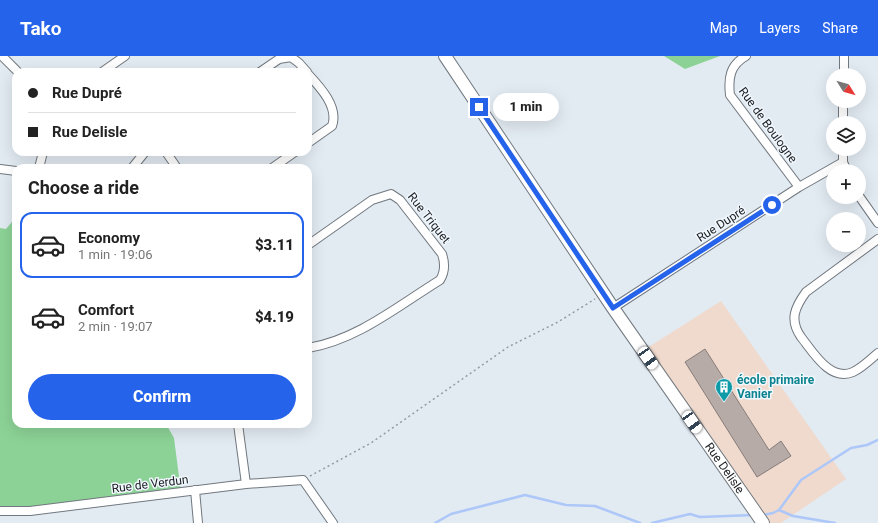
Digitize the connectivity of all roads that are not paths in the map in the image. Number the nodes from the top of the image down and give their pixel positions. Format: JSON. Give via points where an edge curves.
{"nodes":[{"id":1,"x":2,"y":56,"type":"edge"},
{"id":2,"x":125,"y":56,"type":"edge"},
{"id":3,"x":445,"y":56,"type":"edge"},
{"id":4,"x":746,"y":56,"type":"edge"},
{"id":5,"x":844,"y":56,"type":"edge"},
{"id":6,"x":14,"y":68,"type":"edge"},
{"id":7,"x":108,"y":68,"type":"edge"},
{"id":8,"x":266,"y":68,"type":"edge"},
{"id":9,"x":303,"y":68,"type":"edge"},
{"id":10,"x":844,"y":68,"type":"edge"},
{"id":11,"x":312,"y":80,"type":"edge"},
{"id":12,"x":312,"y":140,"type":"edge"},
{"id":13,"x":142,"y":156,"type":"edge"},
{"id":14,"x":289,"y":156,"type":"edge"},
{"id":15,"x":843,"y":156,"type":"edge"},
{"id":16,"x":843,"y":162,"type":"joint"},
{"id":17,"x":135,"y":164,"type":"edge"},
{"id":18,"x":278,"y":164,"type":"edge"},
{"id":19,"x":0,"y":169,"type":"edge"},
{"id":20,"x":12,"y":170,"type":"edge"},
{"id":21,"x":799,"y":187,"type":"junction"},
{"id":22,"x":865,"y":204,"type":"edge"},
{"id":23,"x":878,"y":223,"type":"edge"},
{"id":24,"x":878,"y":239,"type":"edge"},
{"id":25,"x":312,"y":242,"type":"edge"},
{"id":26,"x":613,"y":308,"type":"junction"},
{"id":27,"x":312,"y":347,"type":"edge"},
{"id":28,"x":878,"y":353,"type":"edge"},
{"id":29,"x":239,"y":428,"type":"edge"},
{"id":30,"x":246,"y":484,"type":"junction"},
{"id":31,"x":195,"y":490,"type":"junction"},
{"id":32,"x":0,"y":511,"type":"edge"},
{"id":33,"x":198,"y":523,"type":"edge"},
{"id":34,"x":333,"y":523,"type":"edge"},
{"id":35,"x":763,"y":523,"type":"edge"}],
"edges":[{"from":1,"to":6,"type":"street"},
{"from":2,"to":7,"type":"street"},
{"from":3,"to":26,"type":"street","name":"Rue Delisle"},
{"from":4,"to":21,"type":"street","name":"Rue de Boulogne","via":[[732,69],[728,80],[730,95]]},
{"from":5,"to":10,"type":"street"},
{"from":8,"to":9,"type":"street","via":[[279,59],[291,57]]},
{"from":11,"to":12,"type":"street","via":[[332,106],[334,122]]},
{"from":13,"to":17,"type":"street"},
{"from":14,"to":18,"type":"street"},
{"from":15,"to":16,"type":"street"},
{"from":16,"to":21,"type":"street","name":"Rue Dupré"},
{"from":19,"to":20,"type":"street"},
{"from":21,"to":26,"type":"street","name":"Rue Dupré"},
{"from":22,"to":23,"type":"street"},
{"from":24,"to":28,"type":"street","via":[[806,292],[800,298],[794,318],[796,330],[831,371],[840,374],[853,372]]},
{"from":25,"to":27,"type":"street","name":"Rue Triquet","via":[[372,200],[391,194],[400,200],[442,254],[445,262],[440,280],[350,336]]},
{"from":26,"to":35,"type":"street","name":"Rue Delisle"},
{"from":29,"to":30,"type":"street"},
{"from":30,"to":31,"type":"street","name":"Rue de Verdun"},
{"from":30,"to":34,"type":"street","name":"Rue de Verdun","via":[[303,480]]},
{"from":31,"to":32,"type":"street","name":"Rue de Verdun","via":[[30,510]]},
{"from":31,"to":33,"type":"street"}]}
